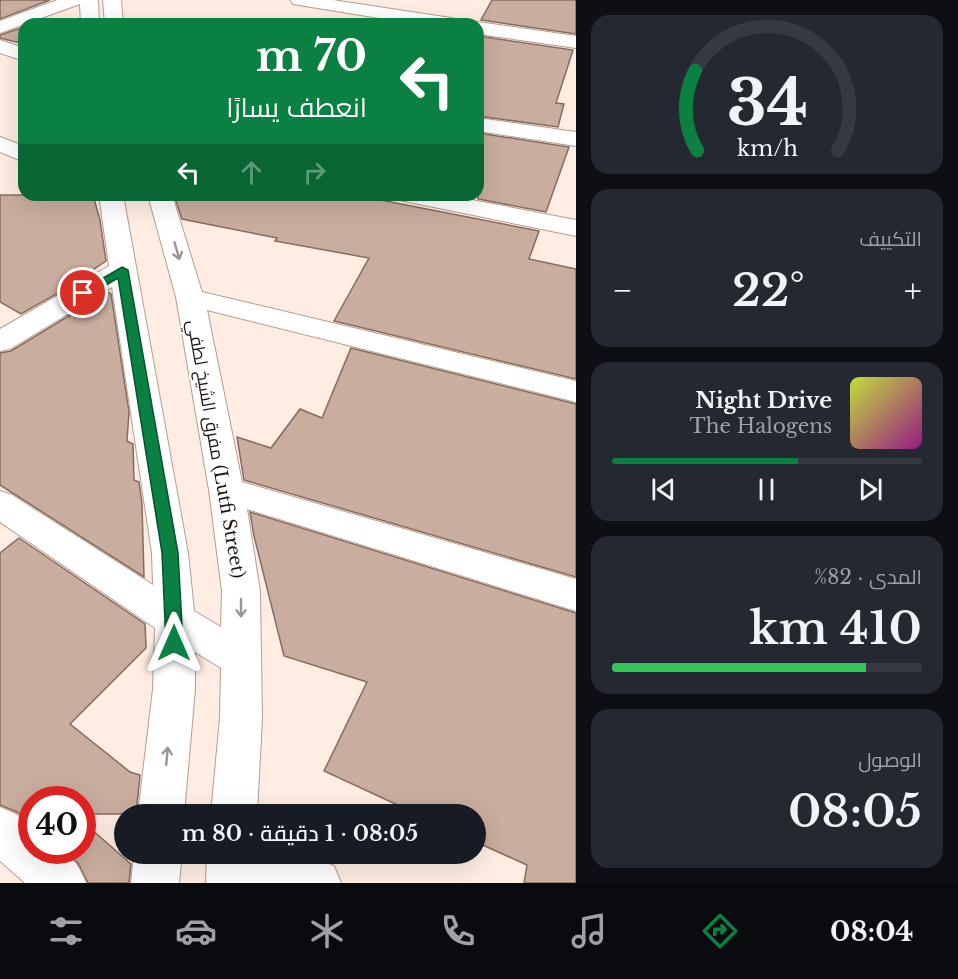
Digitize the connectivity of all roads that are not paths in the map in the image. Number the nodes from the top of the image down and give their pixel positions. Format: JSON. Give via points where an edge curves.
{"nodes":[{"id":1,"x":74,"y":0,"type":"edge"},
{"id":2,"x":89,"y":0,"type":"edge"},
{"id":3,"x":112,"y":0,"type":"edge"},
{"id":4,"x":299,"y":0,"type":"edge"},
{"id":5,"x":25,"y":18,"type":"edge"},
{"id":6,"x":90,"y":18,"type":"edge"},
{"id":7,"x":114,"y":18,"type":"edge"},
{"id":8,"x":413,"y":18,"type":"edge"},
{"id":9,"x":18,"y":20,"type":"edge"},
{"id":10,"x":484,"y":23,"type":"edge"},
{"id":11,"x":0,"y":27,"type":"edge"},
{"id":12,"x":576,"y":42,"type":"edge"},
{"id":13,"x":0,"y":46,"type":"edge"},
{"id":14,"x":18,"y":53,"type":"edge"},
{"id":15,"x":484,"y":125,"type":"edge"},
{"id":16,"x":576,"y":139,"type":"edge"},
{"id":17,"x":0,"y":144,"type":"edge"},
{"id":18,"x":18,"y":152,"type":"edge"},
{"id":19,"x":112,"y":201,"type":"edge"},
{"id":20,"x":162,"y":201,"type":"edge"},
{"id":21,"x":440,"y":201,"type":"edge"},
{"id":22,"x":576,"y":228,"type":"edge"},
{"id":23,"x":122,"y":270,"type":"junction"},
{"id":24,"x":190,"y":297,"type":"junction"},
{"id":25,"x":0,"y":313,"type":"edge"},
{"id":26,"x":12,"y":335,"type":"edge"},
{"id":27,"x":576,"y":392,"type":"edge"},
{"id":28,"x":226,"y":490,"type":"junction"},
{"id":29,"x":0,"y":504,"type":"edge"},
{"id":30,"x":576,"y":595,"type":"edge"},
{"id":31,"x":175,"y":620,"type":"junction"},
{"id":32,"x":241,"y":659,"type":"junction"},
{"id":33,"x":163,"y":804,"type":"edge"},
{"id":34,"x":235,"y":804,"type":"edge"},
{"id":35,"x":0,"y":830,"type":"edge"},
{"id":36,"x":157,"y":864,"type":"edge"},
{"id":37,"x":231,"y":864,"type":"edge"},
{"id":38,"x":270,"y":864,"type":"edge"},
{"id":39,"x":62,"y":883,"type":"edge"},
{"id":40,"x":154,"y":883,"type":"edge"},
{"id":41,"x":230,"y":883,"type":"edge"},
{"id":42,"x":317,"y":883,"type":"edge"}],
"edges":[{"from":1,"to":5,"type":"street"},
{"from":2,"to":6,"type":"street"},
{"from":3,"to":7,"type":"street"},
{"from":4,"to":8,"type":"street"},
{"from":9,"to":11,"type":"street"},
{"from":10,"to":12,"type":"street"},
{"from":13,"to":14,"type":"street"},
{"from":15,"to":16,"type":"street"},
{"from":17,"to":18,"type":"street"},
{"from":19,"to":23,"type":"street"},
{"from":20,"to":24,"type":"street","name":"مفرق الشيخ لطفي (Lutfi Street)","one_way":true},
{"from":21,"to":22,"type":"street"},
{"from":23,"to":26,"type":"street"},
{"from":23,"to":31,"type":"street","via":[[170,553]]},
{"from":24,"to":27,"type":"street"},
{"from":24,"to":28,"type":"street","name":"مفرق الشيخ لطفي (Lutfi Street)"},
{"from":25,"to":26,"type":"street"},
{"from":28,"to":30,"type":"street"},
{"from":28,"to":32,"type":"street","name":"مفرق الشيخ لطفي (Lutfi Street)","one_way":true,"via":[[241,591]]},
{"from":29,"to":31,"type":"street"},
{"from":31,"to":32,"type":"street"},
{"from":33,"to":31,"type":"street","one_way":true,"via":[[174,688]]},
{"from":32,"to":34,"type":"street","name":"مفرق الشيخ لطفي (Lutfi Street)"},
{"from":35,"to":39,"type":"street"},
{"from":36,"to":40,"type":"street"},
{"from":37,"to":41,"type":"street"},
{"from":38,"to":42,"type":"street"}]}
